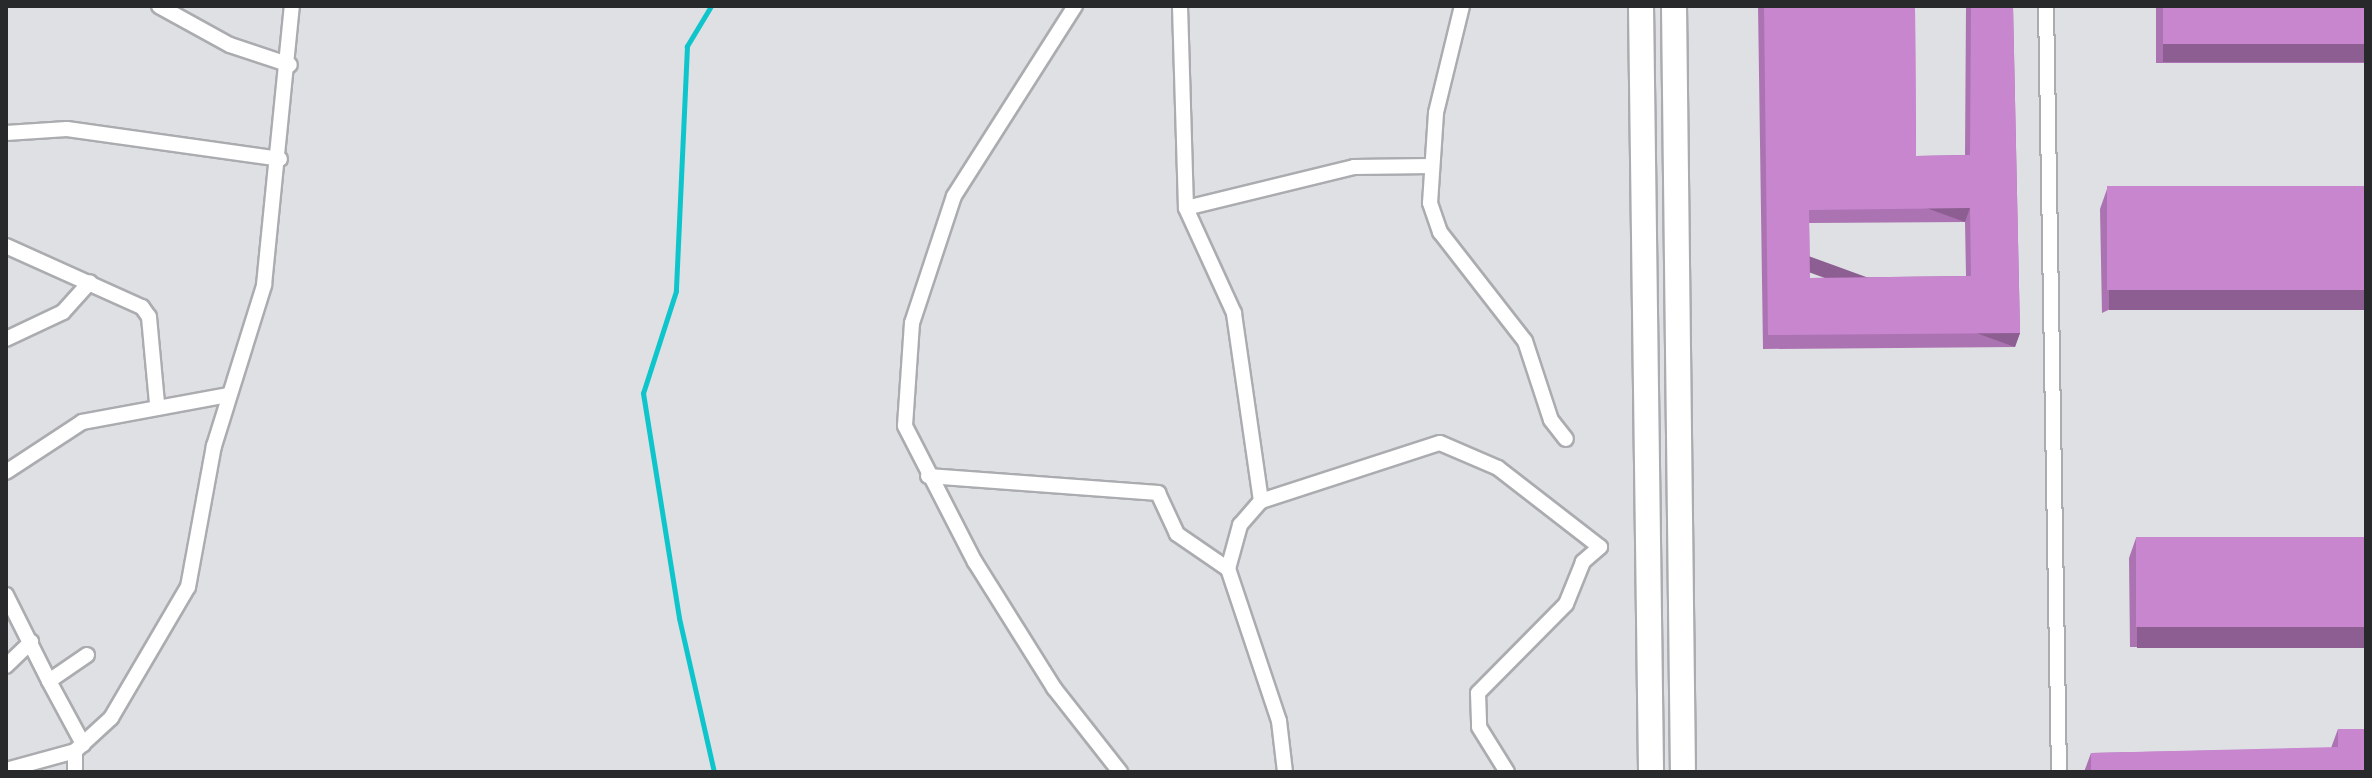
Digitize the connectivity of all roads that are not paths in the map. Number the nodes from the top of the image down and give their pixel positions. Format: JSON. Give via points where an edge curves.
{"nodes":[{"id":1,"x":159,"y":6,"type":"edge"},
{"id":2,"x":292,"y":6,"type":"edge"},
{"id":3,"x":1075,"y":6,"type":"edge"},
{"id":4,"x":1180,"y":6,"type":"edge"},
{"id":5,"x":1462,"y":6,"type":"edge"},
{"id":6,"x":1641,"y":6,"type":"edge"},
{"id":7,"x":1674,"y":6,"type":"edge"},
{"id":8,"x":2046,"y":6,"type":"edge"},
{"id":9,"x":290,"y":65,"type":"junction"},
{"id":10,"x":8,"y":130,"type":"edge"},
{"id":11,"x":280,"y":159,"type":"junction"},
{"id":12,"x":1432,"y":166,"type":"junction"},
{"id":13,"x":1186,"y":208,"type":"junction"},
{"id":14,"x":6,"y":246,"type":"edge"},
{"id":15,"x":90,"y":282,"type":"junction"},
{"id":16,"x":6,"y":339,"type":"edge"},
{"id":17,"x":228,"y":395,"type":"junction"},
{"id":18,"x":157,"y":403,"type":"junction"},
{"id":19,"x":1566,"y":439,"type":"dead end"},
{"id":20,"x":6,"y":472,"type":"edge"},
{"id":21,"x":928,"y":476,"type":"junction"},
{"id":22,"x":1261,"y":501,"type":"junction"},
{"id":23,"x":1228,"y":569,"type":"junction"},
{"id":24,"x":6,"y":595,"type":"edge"},
{"id":25,"x":31,"y":642,"type":"junction"},
{"id":26,"x":87,"y":655,"type":"dead end"},
{"id":27,"x":6,"y":666,"type":"edge"},
{"id":28,"x":49,"y":681,"type":"junction"},
{"id":29,"x":79,"y":748,"type":"junction"},
{"id":30,"x":6,"y":770,"type":"edge"},
{"id":31,"x":77,"y":771,"type":"edge"},
{"id":32,"x":1120,"y":772,"type":"edge"},
{"id":33,"x":1285,"y":772,"type":"edge"},
{"id":34,"x":1507,"y":772,"type":"edge"},
{"id":35,"x":1651,"y":772,"type":"edge"},
{"id":36,"x":1683,"y":772,"type":"edge"},
{"id":37,"x":2059,"y":772,"type":"edge"}],
"edges":[{"from":1,"to":9,"type":"street","via":[[230,45]]},
{"from":2,"to":9,"type":"street"},
{"from":3,"to":21,"type":"street","via":[[954,196],[912,323],[905,426]]},
{"from":4,"to":13,"type":"street"},
{"from":5,"to":12,"type":"street"},
{"from":6,"to":35,"type":"main road"},
{"from":7,"to":36,"type":"main road"},
{"from":8,"to":37,"type":"street"},
{"from":9,"to":11,"type":"street"},
{"from":10,"to":11,"type":"street","via":[[67,129]]},
{"from":11,"to":17,"type":"street","via":[[264,285]]},
{"from":12,"to":13,"type":"street","via":[[1354,167]]},
{"from":12,"to":19,"type":"street","via":[[1430,203],[1440,232],[1525,341],[1551,420]]},
{"from":13,"to":22,"type":"street","via":[[1234,313]]},
{"from":14,"to":15,"type":"street"},
{"from":15,"to":16,"type":"street","via":[[72,305]]},
{"from":15,"to":18,"type":"street","via":[[149,317]]},
{"from":17,"to":18,"type":"street"},
{"from":17,"to":29,"type":"street","via":[[188,587],[127,695]]},
{"from":18,"to":20,"type":"street","via":[[82,422]]},
{"from":21,"to":23,"type":"street","via":[[1158,493],[1177,534]]},
{"from":21,"to":32,"type":"street","via":[[1054,688]]},
{"from":22,"to":23,"type":"street","via":[[1240,525]]},
{"from":22,"to":34,"type":"street","via":[[1427,445],[1456,444],[1522,484],[1600,547],[1583,562],[1566,604],[1478,693],[1479,727]]},
{"from":23,"to":33,"type":"street","via":[[1279,721]]},
{"from":24,"to":25,"type":"street"},
{"from":25,"to":27,"type":"street"},
{"from":25,"to":28,"type":"street"},
{"from":26,"to":28,"type":"street"},
{"from":28,"to":29,"type":"street"},
{"from":29,"to":30,"type":"street"},
{"from":29,"to":31,"type":"street"}]}
